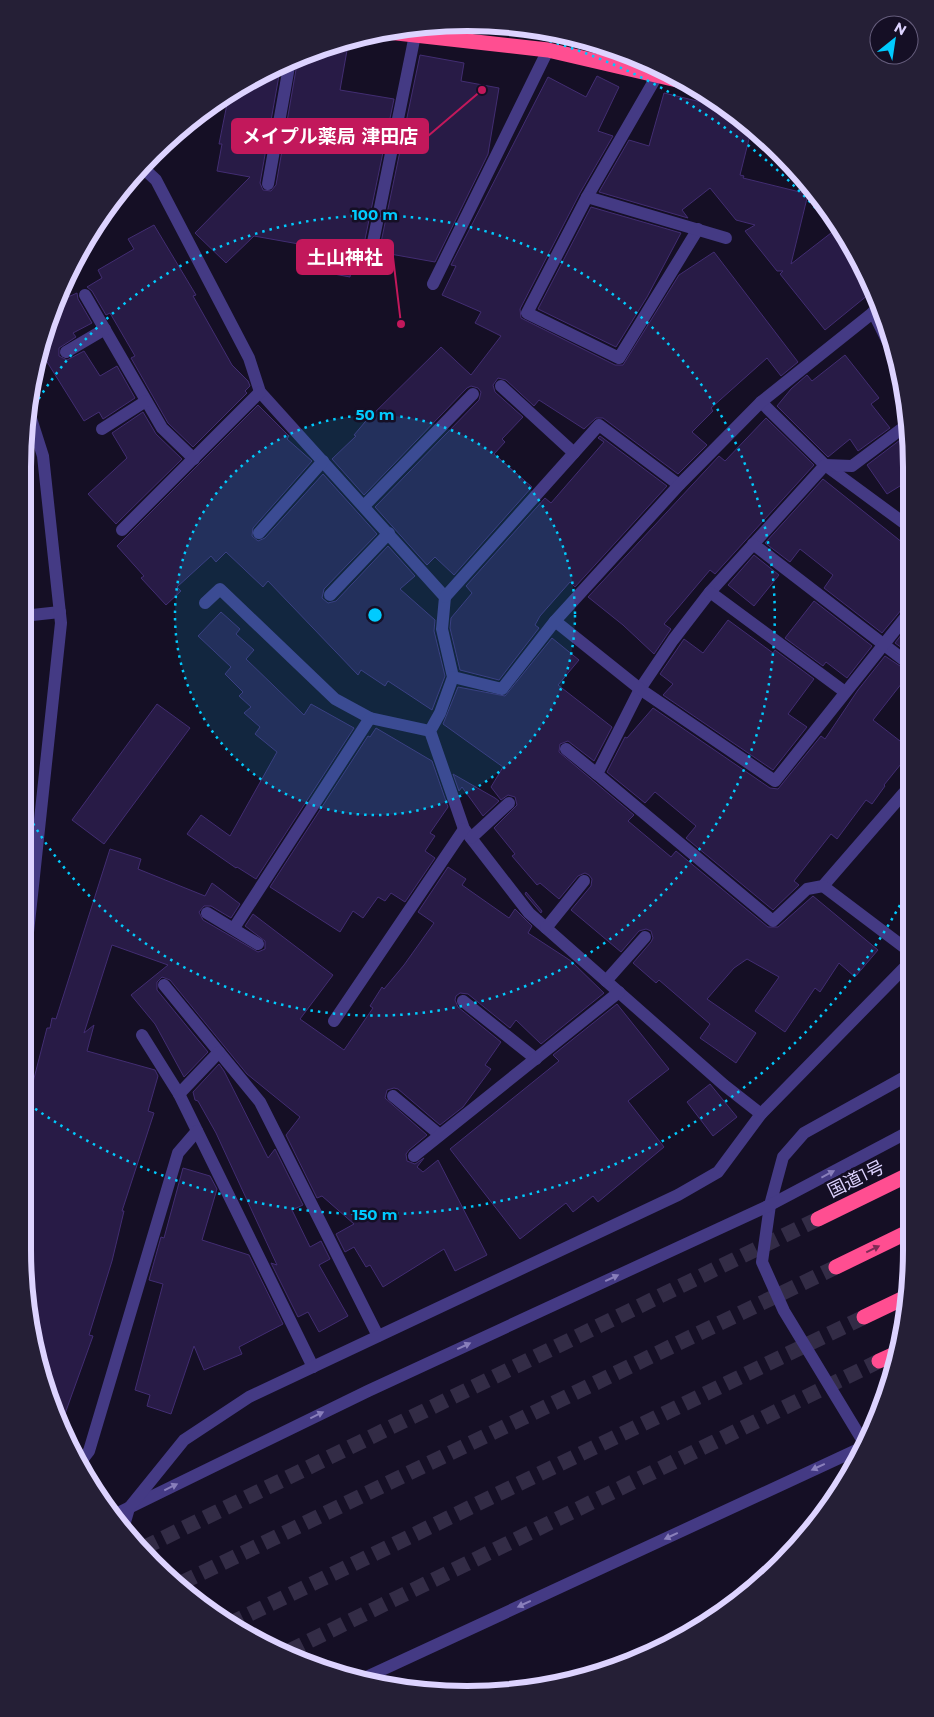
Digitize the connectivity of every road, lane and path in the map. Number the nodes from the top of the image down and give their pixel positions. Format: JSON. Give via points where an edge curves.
{"nodes":[{"id":1,"x":415,"y":35,"type":"joint"},
{"id":2,"x":548,"y":50,"type":"junction"},
{"id":3,"x":289,"y":69,"type":"edge"},
{"id":4,"x":654,"y":73,"type":"edge"},
{"id":5,"x":658,"y":74,"type":"edge"},
{"id":6,"x":147,"y":172,"type":"edge"},
{"id":7,"x":268,"y":184,"type":"dead end"},
{"id":8,"x":587,"y":197,"type":"junction"},
{"id":9,"x":698,"y":229,"type":"junction"},
{"id":10,"x":726,"y":238,"type":"dead end"},
{"id":11,"x":371,"y":252,"type":"dead end"},
{"id":12,"x":433,"y":284,"type":"dead end"},
{"id":13,"x":85,"y":295,"type":"dead end"},
{"id":14,"x":874,"y":311,"type":"edge"},
{"id":15,"x":104,"y":329,"type":"junction"},
{"id":16,"x":66,"y":352,"type":"dead end"},
{"id":17,"x":501,"y":386,"type":"dead end"},
{"id":18,"x":260,"y":392,"type":"junction"},
{"id":19,"x":473,"y":394,"type":"dead end"},
{"id":20,"x":146,"y":401,"type":"junction"},
{"id":21,"x":761,"y":402,"type":"junction"},
{"id":22,"x":33,"y":426,"type":"edge"},
{"id":23,"x":102,"y":429,"type":"dead end"},
{"id":24,"x":901,"y":429,"type":"edge"},
{"id":25,"x":574,"y":454,"type":"junction"},
{"id":26,"x":194,"y":459,"type":"junction"},
{"id":27,"x":323,"y":461,"type":"junction"},
{"id":28,"x":825,"y":464,"type":"junction"},
{"id":29,"x":680,"y":485,"type":"junction"},
{"id":30,"x":364,"y":506,"type":"junction"},
{"id":31,"x":903,"y":522,"type":"edge"},
{"id":32,"x":122,"y":530,"type":"dead end"},
{"id":33,"x":259,"y":533,"type":"dead end"},
{"id":34,"x":389,"y":533,"type":"junction"},
{"id":35,"x":753,"y":544,"type":"junction"},
{"id":36,"x":710,"y":592,"type":"junction"},
{"id":37,"x":330,"y":595,"type":"dead end"},
{"id":38,"x":445,"y":596,"type":"junction"},
{"id":39,"x":205,"y":603,"type":"dead end"},
{"id":40,"x":60,"y":612,"type":"junction"},
{"id":41,"x":31,"y":615,"type":"edge"},
{"id":42,"x":903,"y":620,"type":"edge"},
{"id":43,"x":556,"y":621,"type":"junction"},
{"id":44,"x":882,"y":645,"type":"junction"},
{"id":45,"x":903,"y":660,"type":"edge"},
{"id":46,"x":453,"y":677,"type":"junction"},
{"id":47,"x":640,"y":689,"type":"junction"},
{"id":48,"x":845,"y":692,"type":"junction"},
{"id":49,"x":370,"y":718,"type":"junction"},
{"id":50,"x":430,"y":731,"type":"junction"},
{"id":51,"x":566,"y":749,"type":"dead end"},
{"id":52,"x":597,"y":774,"type":"junction"},
{"id":53,"x":903,"y":793,"type":"edge"},
{"id":54,"x":509,"y":803,"type":"dead end"},
{"id":55,"x":467,"y":834,"type":"junction"},
{"id":56,"x":31,"y":858,"type":"edge"},
{"id":57,"x":584,"y":882,"type":"dead end"},
{"id":58,"x":823,"y":886,"type":"junction"},
{"id":59,"x":207,"y":913,"type":"dead end"},
{"id":60,"x":234,"y":928,"type":"junction"},
{"id":61,"x":546,"y":928,"type":"junction"},
{"id":62,"x":645,"y":937,"type":"dead end"},
{"id":63,"x":258,"y":944,"type":"dead end"},
{"id":64,"x":903,"y":946,"type":"edge"},
{"id":65,"x":903,"y":969,"type":"edge"},
{"id":66,"x":606,"y":981,"type":"junction"},
{"id":67,"x":164,"y":985,"type":"dead end"},
{"id":68,"x":619,"y":992,"type":"junction"},
{"id":69,"x":463,"y":1001,"type":"dead end"},
{"id":70,"x":334,"y":1021,"type":"dead end"},
{"id":71,"x":142,"y":1035,"type":"dead end"},
{"id":72,"x":219,"y":1052,"type":"junction"},
{"id":73,"x":536,"y":1059,"type":"junction"},
{"id":74,"x":903,"y":1078,"type":"edge"},
{"id":75,"x":179,"y":1094,"type":"junction"},
{"id":76,"x":392,"y":1096,"type":"dead end"},
{"id":77,"x":761,"y":1114,"type":"junction"},
{"id":78,"x":197,"y":1131,"type":"junction"},
{"id":79,"x":440,"y":1135,"type":"junction"},
{"id":80,"x":903,"y":1136,"type":"edge"},
{"id":81,"x":414,"y":1156,"type":"dead end"},
{"id":82,"x":903,"y":1177,"type":"edge"},
{"id":83,"x":770,"y":1205,"type":"junction"},
{"id":84,"x":818,"y":1219,"type":"tunnel mouth"},
{"id":85,"x":903,"y":1234,"type":"edge"},
{"id":86,"x":836,"y":1267,"type":"tunnel mouth"},
{"id":87,"x":900,"y":1300,"type":"edge"},
{"id":88,"x":864,"y":1317,"type":"tunnel mouth"},
{"id":89,"x":378,"y":1336,"type":"junction"},
{"id":90,"x":889,"y":1356,"type":"edge"},
{"id":91,"x":879,"y":1361,"type":"tunnel mouth"},
{"id":92,"x":313,"y":1367,"type":"junction"},
{"id":93,"x":861,"y":1437,"type":"edge"},
{"id":94,"x":853,"y":1452,"type":"edge"},
{"id":95,"x":84,"y":1457,"type":"edge"},
{"id":96,"x":129,"y":1508,"type":"junction"},
{"id":97,"x":119,"y":1513,"type":"edge"},
{"id":98,"x":125,"y":1520,"type":"edge"},
{"id":99,"x":371,"y":1675,"type":"edge"}],
"edges":[{"from":1,"to":2,"type":"highway"},
{"from":1,"to":11,"type":"street"},
{"from":2,"to":4,"type":"highway"},
{"from":2,"to":12,"type":"street"},
{"from":3,"to":7,"type":"street"},
{"from":5,"to":8,"type":"street"},
{"from":6,"to":18,"type":"street","via":[[156,180],[249,358]]},
{"from":8,"to":9,"type":"street"},
{"from":8,"to":9,"type":"street","via":[[527,313],[620,358]]},
{"from":9,"to":10,"type":"street"},
{"from":13,"to":15,"type":"street"},
{"from":14,"to":21,"type":"street"},
{"from":15,"to":16,"type":"street"},
{"from":15,"to":20,"type":"street"},
{"from":17,"to":25,"type":"street"},
{"from":18,"to":26,"type":"street"},
{"from":18,"to":27,"type":"street"},
{"from":19,"to":30,"type":"street"},
{"from":20,"to":23,"type":"street"},
{"from":20,"to":26,"type":"street","via":[[162,428]]},
{"from":21,"to":28,"type":"street"},
{"from":21,"to":29,"type":"street"},
{"from":22,"to":40,"type":"street","via":[[43,456]]},
{"from":24,"to":28,"type":"street","via":[[852,466]]},
{"from":25,"to":29,"type":"street","via":[[599,425]]},
{"from":25,"to":38,"type":"street"},
{"from":26,"to":32,"type":"street"},
{"from":27,"to":30,"type":"street"},
{"from":27,"to":33,"type":"street"},
{"from":28,"to":31,"type":"street"},
{"from":28,"to":35,"type":"street"},
{"from":29,"to":43,"type":"street"},
{"from":30,"to":34,"type":"street"},
{"from":34,"to":37,"type":"street"},
{"from":34,"to":38,"type":"street"},
{"from":35,"to":36,"type":"street"},
{"from":35,"to":44,"type":"street"},
{"from":36,"to":47,"type":"street"},
{"from":36,"to":48,"type":"street"},
{"from":38,"to":46,"type":"street","via":[[442,629]]},
{"from":39,"to":49,"type":"street","via":[[220,589],[334,699]]},
{"from":40,"to":41,"type":"street"},
{"from":40,"to":56,"type":"street"},
{"from":42,"to":44,"type":"street"},
{"from":43,"to":46,"type":"street","via":[[502,689]]},
{"from":43,"to":47,"type":"street"},
{"from":44,"to":45,"type":"street"},
{"from":44,"to":48,"type":"street"},
{"from":46,"to":50,"type":"street","via":[[440,714]]},
{"from":47,"to":48,"type":"street","via":[[775,781]]},
{"from":47,"to":52,"type":"street"},
{"from":49,"to":50,"type":"street"},
{"from":49,"to":60,"type":"street"},
{"from":50,"to":55,"type":"street"},
{"from":51,"to":52,"type":"street"},
{"from":52,"to":58,"type":"street","via":[[773,921],[807,889]]},
{"from":53,"to":58,"type":"street"},
{"from":54,"to":55,"type":"street"},
{"from":55,"to":61,"type":"street","via":[[529,913]]},
{"from":55,"to":70,"type":"street"},
{"from":57,"to":61,"type":"street"},
{"from":58,"to":64,"type":"street"},
{"from":59,"to":60,"type":"street"},
{"from":60,"to":63,"type":"street"},
{"from":61,"to":66,"type":"street"},
{"from":62,"to":66,"type":"street"},
{"from":65,"to":77,"type":"street"},
{"from":66,"to":68,"type":"street"},
{"from":67,"to":72,"type":"street"},
{"from":68,"to":73,"type":"street"},
{"from":68,"to":77,"type":"street"},
{"from":69,"to":73,"type":"street"},
{"from":71,"to":75,"type":"street"},
{"from":72,"to":75,"type":"street"},
{"from":72,"to":89,"type":"street","via":[[260,1102]]},
{"from":73,"to":79,"type":"street"},
{"from":74,"to":83,"type":"street","via":[[804,1133],[783,1156]]},
{"from":75,"to":78,"type":"street"},
{"from":76,"to":79,"type":"street"},
{"from":77,"to":89,"type":"street","via":[[718,1172],[678,1195]]},
{"from":78,"to":92,"type":"street"},
{"from":78,"to":95,"type":"street","via":[[178,1153],[89,1451]]},
{"from":79,"to":81,"type":"street"},
{"from":83,"to":80,"type":"street","one_way":true},
{"from":82,"to":84,"type":"highway","name":"国道1号"},
{"from":83,"to":93,"type":"street","via":[[762,1262],[784,1311]]},
{"from":96,"to":83,"type":"street","one_way":true,"via":[[368,1390]]},
{"from":86,"to":85,"type":"highway","one_way":true},
{"from":87,"to":88,"type":"highway"},
{"from":89,"to":92,"type":"street"},
{"from":90,"to":91,"type":"highway"},
{"from":92,"to":96,"type":"street","via":[[250,1397],[184,1440]]},
{"from":94,"to":99,"type":"street","one_way":true},
{"from":96,"to":97,"type":"street"},
{"from":96,"to":98,"type":"street"}]}
